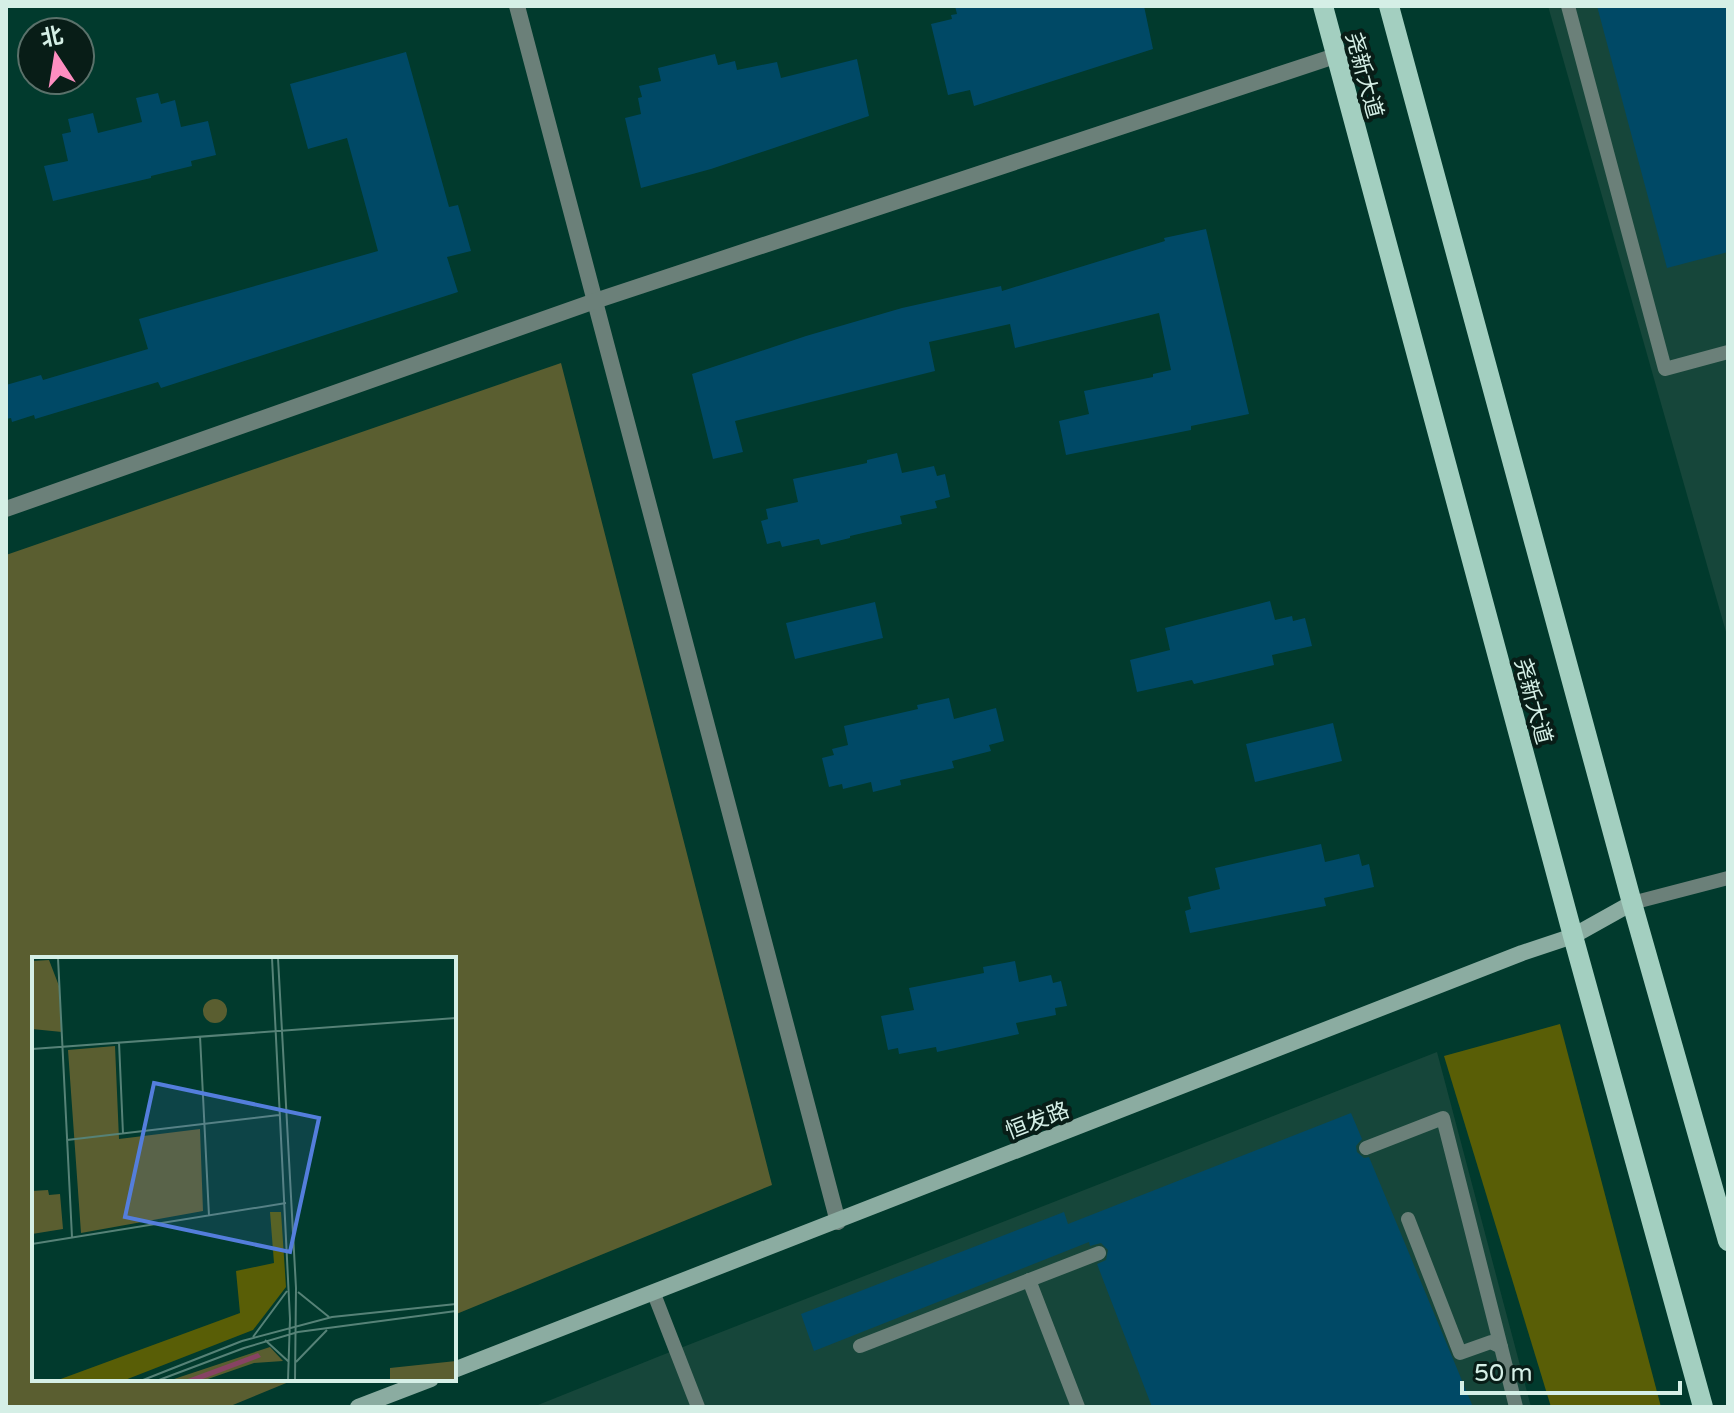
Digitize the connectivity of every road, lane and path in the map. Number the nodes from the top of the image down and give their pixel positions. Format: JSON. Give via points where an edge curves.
{"nodes":[{"id":1,"x":517,"y":6,"type":"edge"},
{"id":2,"x":1323,"y":6,"type":"edge"},
{"id":3,"x":1389,"y":6,"type":"edge"},
{"id":4,"x":1568,"y":6,"type":"edge"},
{"id":5,"x":1335,"y":56,"type":"junction"},
{"id":6,"x":595,"y":301,"type":"junction"},
{"id":7,"x":1728,"y":352,"type":"edge"},
{"id":8,"x":6,"y":509,"type":"edge"},
{"id":9,"x":1728,"y":878,"type":"edge"},
{"id":10,"x":1632,"y":903,"type":"junction"},
{"id":11,"x":1573,"y":936,"type":"junction"},
{"id":12,"x":1366,"y":1148,"type":"dead end"},
{"id":13,"x":1408,"y":1219,"type":"dead end"},
{"id":14,"x":838,"y":1222,"type":"junction"},
{"id":15,"x":1728,"y":1241,"type":"edge"},
{"id":16,"x":1099,"y":1253,"type":"dead end"},
{"id":17,"x":1029,"y":1280,"type":"junction"},
{"id":18,"x":654,"y":1294,"type":"junction"},
{"id":19,"x":860,"y":1346,"type":"dead end"},
{"id":20,"x":1501,"y":1347,"type":"junction"},
{"id":21,"x":456,"y":1369,"type":"edge"},
{"id":22,"x":426,"y":1381,"type":"edge"},
{"id":23,"x":358,"y":1407,"type":"edge"},
{"id":24,"x":698,"y":1407,"type":"edge"},
{"id":25,"x":1078,"y":1407,"type":"edge"},
{"id":26,"x":1516,"y":1407,"type":"edge"},
{"id":27,"x":1703,"y":1407,"type":"edge"}],
"edges":[{"from":1,"to":6,"type":"street"},
{"from":2,"to":5,"type":"main road","name":"尧新大道"},
{"from":3,"to":10,"type":"main road","name":"尧新大道"},
{"from":4,"to":7,"type":"lane","via":[[1665,369]]},
{"from":5,"to":6,"type":"street"},
{"from":5,"to":11,"type":"main road","name":"尧新大道"},
{"from":6,"to":8,"type":"street"},
{"from":6,"to":14,"type":"street"},
{"from":9,"to":10,"type":"lane"},
{"from":10,"to":11,"type":"street","name":"恒发路"},
{"from":10,"to":15,"type":"main road","name":"尧新大道"},
{"from":11,"to":14,"type":"street","name":"恒发路"},
{"from":11,"to":27,"type":"main road","name":"尧新大道"},
{"from":12,"to":20,"type":"lane","via":[[1443,1118]]},
{"from":13,"to":20,"type":"lane","via":[[1460,1353],[1491,1342]]},
{"from":14,"to":18,"type":"street","name":"恒发路"},
{"from":16,"to":17,"type":"lane"},
{"from":17,"to":19,"type":"lane"},
{"from":17,"to":25,"type":"lane"},
{"from":18,"to":21,"type":"street","name":"恒发路"},
{"from":18,"to":24,"type":"lane"},
{"from":20,"to":26,"type":"lane"},
{"from":22,"to":23,"type":"street"}]}
